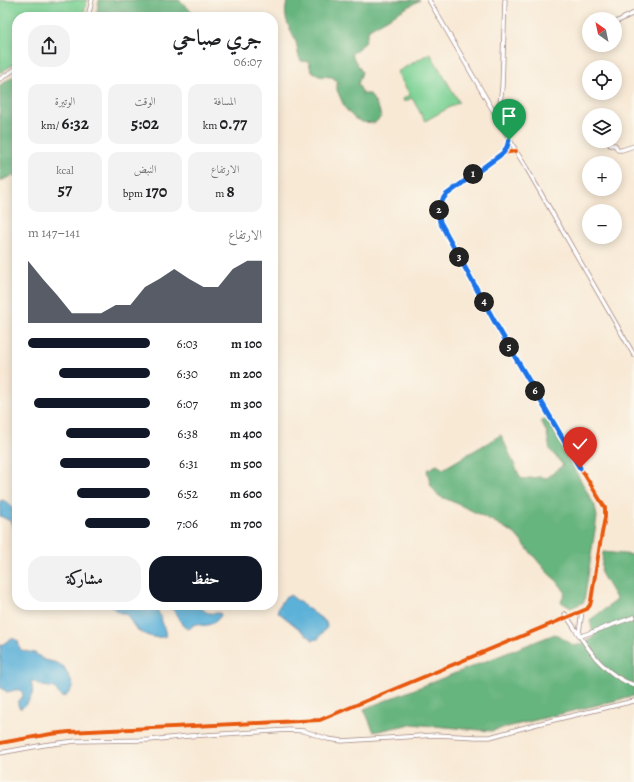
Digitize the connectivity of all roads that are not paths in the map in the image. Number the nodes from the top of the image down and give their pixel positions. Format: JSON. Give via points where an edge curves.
{"nodes":[{"id":1,"x":92,"y":0,"type":"edge"},
{"id":2,"x":428,"y":0,"type":"edge"},
{"id":3,"x":505,"y":0,"type":"edge"},
{"id":4,"x":89,"y":12,"type":"edge"},
{"id":5,"x":634,"y":13,"type":"edge"},
{"id":6,"x":622,"y":19,"type":"edge"},
{"id":7,"x":12,"y":71,"type":"edge"},
{"id":8,"x":0,"y":79,"type":"edge"},
{"id":9,"x":498,"y":119,"type":"junction"},
{"id":10,"x":509,"y":140,"type":"junction"},
{"id":11,"x":634,"y":146,"type":"edge"},
{"id":12,"x":617,"y":148,"type":"edge"},
{"id":13,"x":516,"y":151,"type":"junction"},
{"id":14,"x":503,"y":153,"type":"junction"},
{"id":15,"x":634,"y":355,"type":"edge"},
{"id":16,"x":582,"y":611,"type":"junction"},
{"id":17,"x":567,"y":615,"type":"junction"},
{"id":18,"x":634,"y":617,"type":"edge"},
{"id":19,"x":580,"y":634,"type":"junction"},
{"id":20,"x":634,"y":685,"type":"edge"},
{"id":21,"x":634,"y":701,"type":"edge"},
{"id":22,"x":0,"y":743,"type":"edge"},
{"id":23,"x":0,"y":753,"type":"edge"}],
"edges":[{"from":1,"to":4,"type":"street"},
{"from":2,"to":9,"type":"street"},
{"from":3,"to":9,"type":"street","via":[[502,87]]},
{"from":5,"to":6,"type":"street"},
{"from":7,"to":8,"type":"street"},
{"from":9,"to":10,"type":"street"},
{"from":10,"to":13,"type":"street"},
{"from":10,"to":14,"type":"street"},
{"from":11,"to":12,"type":"street","via":[[622,150]]},
{"from":13,"to":14,"type":"street"},
{"from":13,"to":15,"type":"street"},
{"from":14,"to":16,"type":"street","via":[[446,195],[439,209],[439,219],[497,326],[605,508],[591,601]]},
{"from":16,"to":17,"type":"street"},
{"from":16,"to":19,"type":"street"},
{"from":17,"to":19,"type":"street"},
{"from":17,"to":22,"type":"street","via":[[320,720],[64,732]]},
{"from":18,"to":19,"type":"street"},
{"from":19,"to":20,"type":"street","via":[[593,654],[608,670]]},
{"from":21,"to":23,"type":"street","via":[[476,738],[436,735],[342,741],[300,730],[289,730],[150,740],[76,741]]}]}
